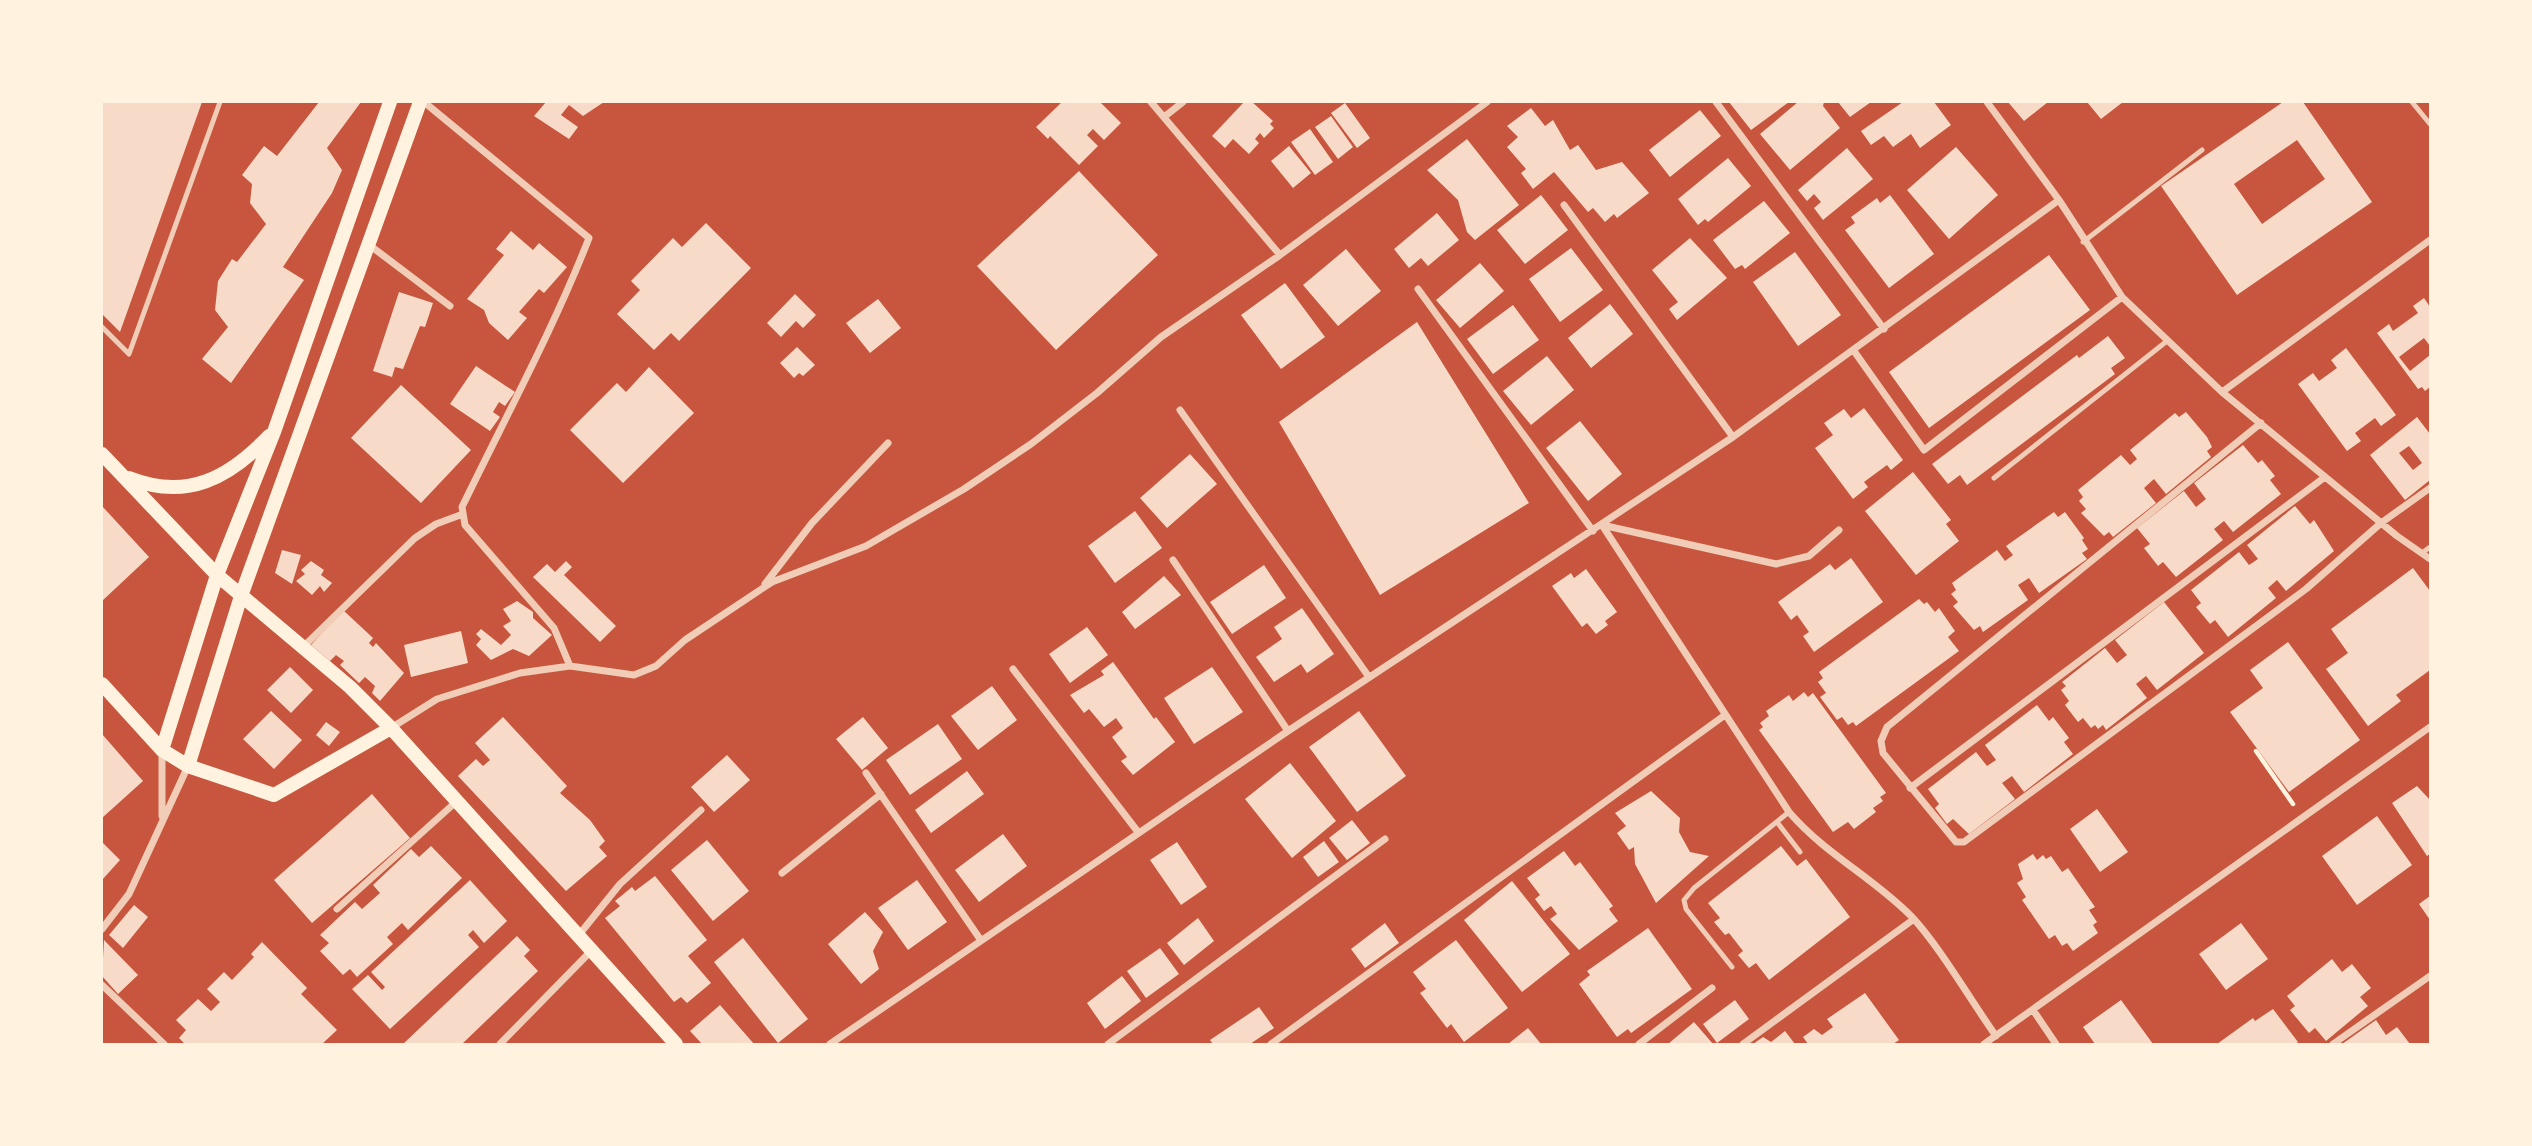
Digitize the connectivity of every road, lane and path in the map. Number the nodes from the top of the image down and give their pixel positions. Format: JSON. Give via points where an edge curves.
{"nodes":[{"id":1,"x":220,"y":102,"type":"edge"},
{"id":2,"x":390,"y":102,"type":"edge"},
{"id":3,"x":422,"y":102,"type":"edge"},
{"id":4,"x":1151,"y":102,"type":"edge"},
{"id":5,"x":1183,"y":102,"type":"edge"},
{"id":6,"x":1487,"y":102,"type":"edge"},
{"id":7,"x":1716,"y":102,"type":"edge"},
{"id":8,"x":1987,"y":102,"type":"edge"},
{"id":9,"x":2412,"y":102,"type":"edge"},
{"id":10,"x":1164,"y":117,"type":"junction"},
{"id":11,"x":2431,"y":124,"type":"edge"},
{"id":12,"x":2202,"y":150,"type":"dead end"},
{"id":13,"x":2059,"y":200,"type":"junction"},
{"id":14,"x":1564,"y":205,"type":"dead end"},
{"id":15,"x":2431,"y":240,"type":"edge"},
{"id":16,"x":2083,"y":242,"type":"junction"},
{"id":17,"x":368,"y":244,"type":"junction"},
{"id":18,"x":1280,"y":254,"type":"junction"},
{"id":19,"x":1418,"y":289,"type":"dead end"},
{"id":20,"x":2122,"y":297,"type":"junction"},
{"id":21,"x":450,"y":306,"type":"dead end"},
{"id":22,"x":102,"y":327,"type":"edge"},
{"id":23,"x":1884,"y":328,"type":"junction"},
{"id":24,"x":2167,"y":341,"type":"junction"},
{"id":25,"x":1854,"y":351,"type":"junction"},
{"id":26,"x":2222,"y":392,"type":"junction"},
{"id":27,"x":1180,"y":410,"type":"dead end"},
{"id":28,"x":2261,"y":423,"type":"junction"},
{"id":29,"x":274,"y":432,"type":"junction"},
{"id":30,"x":1733,"y":437,"type":"junction"},
{"id":31,"x":298,"y":439,"type":"junction"},
{"id":32,"x":888,"y":443,"type":"dead end"},
{"id":33,"x":102,"y":454,"type":"edge"},
{"id":34,"x":125,"y":476,"type":"junction"},
{"id":35,"x":2325,"y":477,"type":"junction"},
{"id":36,"x":1994,"y":478,"type":"dead end"},
{"id":37,"x":2431,"y":488,"type":"edge"},
{"id":38,"x":463,"y":514,"type":"junction"},
{"id":39,"x":2381,"y":523,"type":"junction"},
{"id":40,"x":1602,"y":525,"type":"junction"},
{"id":41,"x":1839,"y":530,"type":"dead end"},
{"id":42,"x":1593,"y":531,"type":"junction"},
{"id":43,"x":2431,"y":547,"type":"edge"},
{"id":44,"x":2422,"y":553,"type":"junction"},
{"id":45,"x":2431,"y":559,"type":"edge"},
{"id":46,"x":1172,"y":560,"type":"dead end"},
{"id":47,"x":218,"y":575,"type":"junction"},
{"id":48,"x":760,"y":590,"type":"junction"},
{"id":49,"x":240,"y":596,"type":"junction"},
{"id":50,"x":302,"y":647,"type":"junction"},
{"id":51,"x":570,"y":666,"type":"junction"},
{"id":52,"x":1013,"y":669,"type":"dead end"},
{"id":53,"x":1369,"y":677,"type":"junction"},
{"id":54,"x":102,"y":684,"type":"edge"},
{"id":55,"x":1725,"y":715,"type":"junction"},
{"id":56,"x":2431,"y":727,"type":"edge"},
{"id":57,"x":391,"y":728,"type":"junction"},
{"id":58,"x":1288,"y":731,"type":"junction"},
{"id":59,"x":162,"y":750,"type":"junction"},
{"id":60,"x":2256,"y":751,"type":"dead end"},
{"id":61,"x":188,"y":766,"type":"junction"},
{"id":62,"x":866,"y":773,"type":"dead end"},
{"id":63,"x":1910,"y":788,"type":"junction"},
{"id":64,"x":880,"y":794,"type":"junction"},
{"id":65,"x":457,"y":801,"type":"junction"},
{"id":66,"x":701,"y":810,"type":"dead end"},
{"id":67,"x":1789,"y":812,"type":"junction"},
{"id":68,"x":2303,"y":819,"type":"junction"},
{"id":69,"x":162,"y":820,"type":"junction"},
{"id":70,"x":1777,"y":822,"type":"junction"},
{"id":71,"x":1138,"y":832,"type":"junction"},
{"id":72,"x":1385,"y":839,"type":"dead end"},
{"id":73,"x":1800,"y":852,"type":"dead end"},
{"id":74,"x":782,"y":873,"type":"dead end"},
{"id":75,"x":338,"y":909,"type":"dead end"},
{"id":76,"x":1914,"y":919,"type":"junction"},
{"id":77,"x":102,"y":929,"type":"edge"},
{"id":78,"x":578,"y":936,"type":"junction"},
{"id":79,"x":980,"y":939,"type":"junction"},
{"id":80,"x":591,"y":951,"type":"junction"},
{"id":81,"x":1732,"y":967,"type":"dead end"},
{"id":82,"x":2431,"y":976,"type":"edge"},
{"id":83,"x":102,"y":985,"type":"edge"},
{"id":84,"x":1712,"y":988,"type":"dead end"},
{"id":85,"x":2033,"y":1010,"type":"junction"},
{"id":86,"x":1996,"y":1036,"type":"junction"},
{"id":87,"x":163,"y":1045,"type":"edge"},
{"id":88,"x":499,"y":1045,"type":"edge"},
{"id":89,"x":676,"y":1045,"type":"edge"},
{"id":90,"x":830,"y":1045,"type":"edge"},
{"id":91,"x":1108,"y":1045,"type":"edge"},
{"id":92,"x":1271,"y":1045,"type":"edge"},
{"id":93,"x":1639,"y":1045,"type":"edge"},
{"id":94,"x":1743,"y":1045,"type":"edge"},
{"id":95,"x":1984,"y":1045,"type":"edge"},
{"id":96,"x":2056,"y":1045,"type":"edge"},
{"id":97,"x":2333,"y":1045,"type":"edge"}],
"edges":[{"from":1,"to":22,"type":"lane","via":[[129,354]]},
{"from":2,"to":29,"type":"main road"},
{"from":3,"to":17,"type":"main road"},
{"from":3,"to":38,"type":"street","via":[[589,238],[559,314],[530,365],[462,507]]},
{"from":4,"to":10,"type":"street"},
{"from":5,"to":10,"type":"street"},
{"from":6,"to":18,"type":"street"},
{"from":7,"to":23,"type":"street"},
{"from":8,"to":13,"type":"street"},
{"from":9,"to":11,"type":"lane"},
{"from":10,"to":18,"type":"street"},
{"from":12,"to":16,"type":"lane"},
{"from":13,"to":16,"type":"street"},
{"from":13,"to":23,"type":"street"},
{"from":14,"to":30,"type":"street"},
{"from":15,"to":26,"type":"street"},
{"from":16,"to":20,"type":"street"},
{"from":17,"to":21,"type":"street"},
{"from":17,"to":31,"type":"main road"},
{"from":18,"to":48,"type":"street","via":[[1161,337],[1031,444],[964,489],[866,546]]},
{"from":19,"to":42,"type":"street"},
{"from":20,"to":24,"type":"street"},
{"from":20,"to":25,"type":"street","via":[[1924,450]]},
{"from":23,"to":25,"type":"street"},
{"from":24,"to":26,"type":"street"},
{"from":24,"to":36,"type":"lane"},
{"from":25,"to":30,"type":"street"},
{"from":26,"to":28,"type":"street"},
{"from":27,"to":53,"type":"street"},
{"from":28,"to":35,"type":"street"},
{"from":28,"to":63,"type":"street","via":[[1887,727],[1880,747]]},
{"from":29,"to":31,"type":"main road"},
{"from":29,"to":34,"type":"main road","via":[[236,467],[199,484],[164,489]]},
{"from":29,"to":47,"type":"main road"},
{"from":30,"to":40,"type":"street"},
{"from":31,"to":49,"type":"main road"},
{"from":32,"to":48,"type":"street","via":[[812,523]]},
{"from":33,"to":34,"type":"main road"},
{"from":34,"to":47,"type":"main road"},
{"from":35,"to":39,"type":"street"},
{"from":35,"to":63,"type":"street"},
{"from":37,"to":39,"type":"street"},
{"from":38,"to":50,"type":"street","via":[[415,538]]},
{"from":38,"to":51,"type":"street","via":[[465,525],[554,628]]},
{"from":39,"to":44,"type":"street"},
{"from":39,"to":63,"type":"street","via":[[2306,589],[1964,842],[1949,837]]},
{"from":40,"to":41,"type":"street","via":[[1776,564],[1809,556]]},
{"from":40,"to":42,"type":"street"},
{"from":40,"to":55,"type":"street"},
{"from":42,"to":53,"type":"street"},
{"from":43,"to":44,"type":"lane"},
{"from":44,"to":45,"type":"street"},
{"from":46,"to":58,"type":"street"},
{"from":47,"to":49,"type":"main road"},
{"from":47,"to":59,"type":"main road"},
{"from":48,"to":51,"type":"street","via":[[685,640],[656,666],[634,675]]},
{"from":49,"to":50,"type":"main road"},
{"from":49,"to":61,"type":"main road"},
{"from":50,"to":57,"type":"main road"},
{"from":51,"to":57,"type":"street","via":[[520,673],[437,699]]},
{"from":52,"to":71,"type":"street"},
{"from":53,"to":58,"type":"street"},
{"from":54,"to":59,"type":"main road"},
{"from":55,"to":67,"type":"street"},
{"from":55,"to":92,"type":"street"},
{"from":56,"to":68,"type":"street"},
{"from":57,"to":61,"type":"main road","via":[[274,795]]},
{"from":57,"to":65,"type":"main road"},
{"from":58,"to":71,"type":"street"},
{"from":59,"to":61,"type":"main road"},
{"from":59,"to":69,"type":"street"},
{"from":60,"to":68,"type":"path"},
{"from":61,"to":69,"type":"street"},
{"from":62,"to":64,"type":"street"},
{"from":64,"to":74,"type":"street"},
{"from":64,"to":79,"type":"street"},
{"from":65,"to":75,"type":"street"},
{"from":65,"to":78,"type":"main road"},
{"from":66,"to":78,"type":"street","via":[[620,884]]},
{"from":67,"to":70,"type":"lane"},
{"from":67,"to":76,"type":"street","via":[[1806,832]]},
{"from":68,"to":85,"type":"street"},
{"from":69,"to":77,"type":"street","via":[[129,894]]},
{"from":70,"to":73,"type":"lane"},
{"from":70,"to":81,"type":"lane","via":[[1693,888],[1685,900],[1686,909]]},
{"from":71,"to":79,"type":"street"},
{"from":72,"to":91,"type":"street"},
{"from":76,"to":86,"type":"street"},
{"from":76,"to":94,"type":"street"},
{"from":78,"to":80,"type":"main road"},
{"from":79,"to":90,"type":"street"},
{"from":80,"to":88,"type":"street"},
{"from":80,"to":89,"type":"main road"},
{"from":82,"to":97,"type":"street"},
{"from":83,"to":87,"type":"street"},
{"from":84,"to":93,"type":"street"},
{"from":85,"to":86,"type":"street"},
{"from":85,"to":96,"type":"street"},
{"from":86,"to":95,"type":"street"}]}
